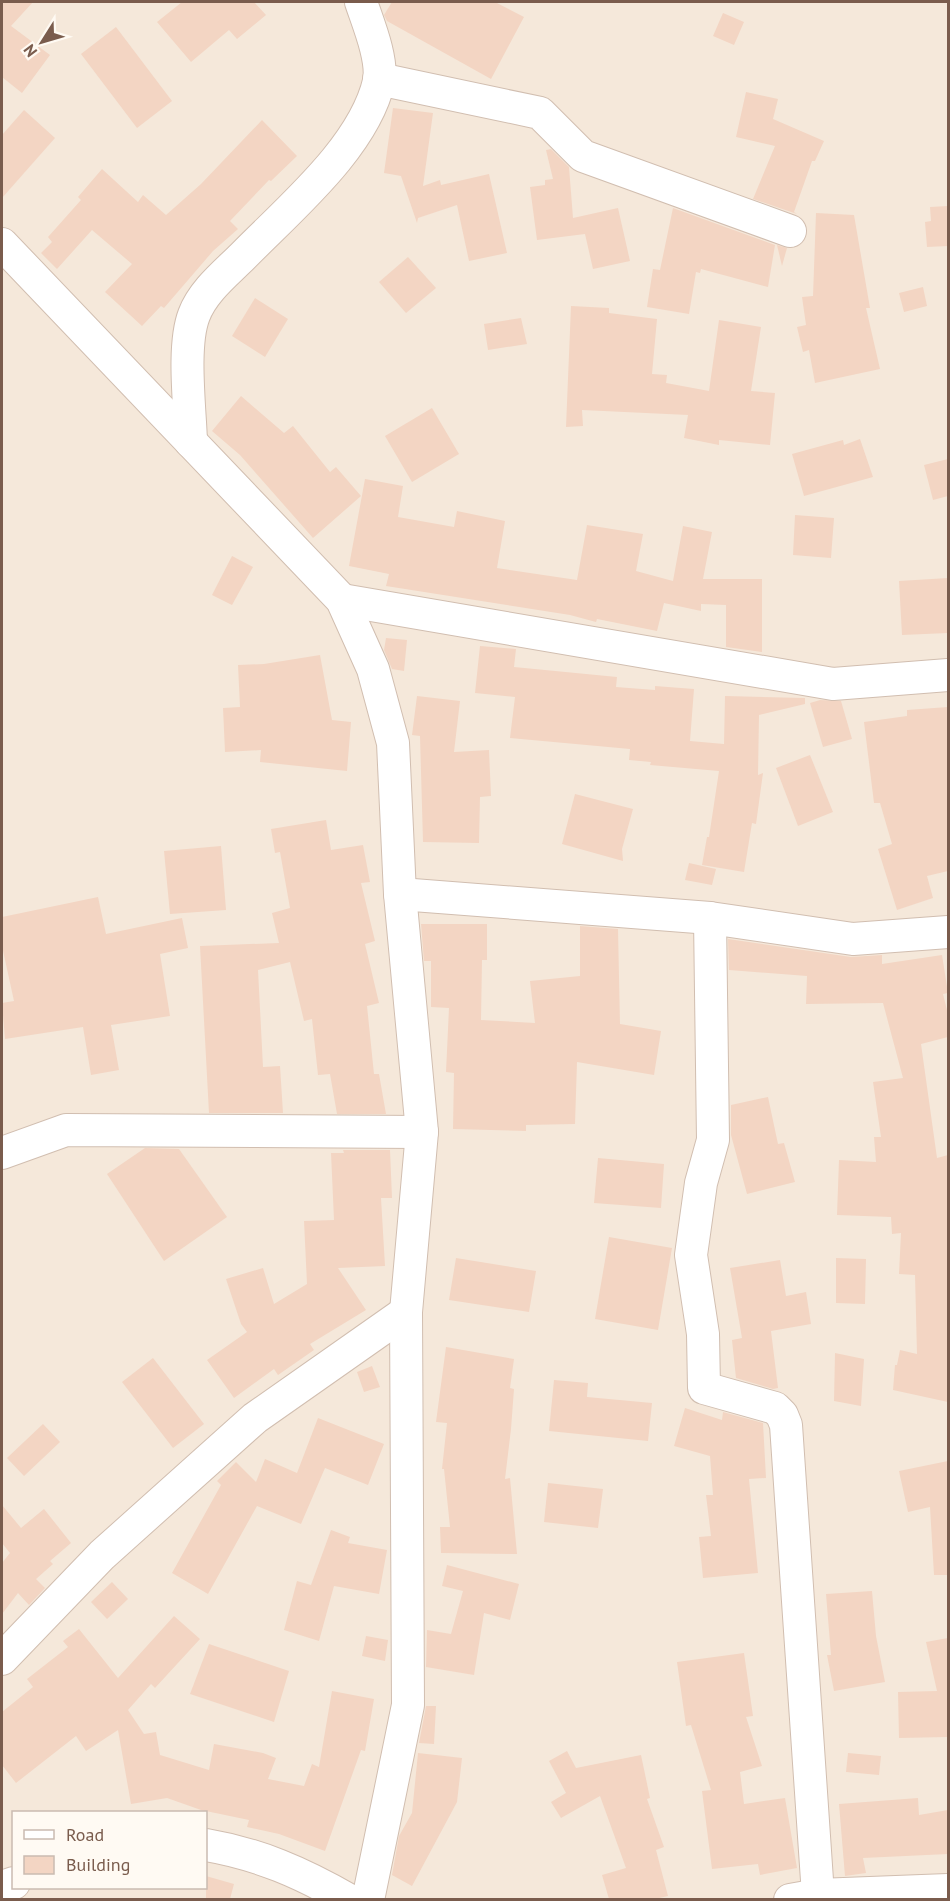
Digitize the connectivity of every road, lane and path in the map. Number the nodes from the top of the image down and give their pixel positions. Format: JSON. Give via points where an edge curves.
{"nodes":[{"id":1,"x":361,"y":2,"type":"edge"},
{"id":2,"x":379,"y":79,"type":"junction"},
{"id":3,"x":790,"y":231,"type":"dead end"},
{"id":4,"x":2,"y":244,"type":"edge"},
{"id":5,"x":191,"y":442,"type":"junction"},
{"id":6,"x":342,"y":600,"type":"junction"},
{"id":7,"x":948,"y":675,"type":"edge"},
{"id":8,"x":400,"y":894,"type":"junction"},
{"id":9,"x":710,"y":918,"type":"junction"},
{"id":10,"x":948,"y":932,"type":"edge"},
{"id":11,"x":422,"y":1132,"type":"junction"},
{"id":12,"x":2,"y":1153,"type":"edge"},
{"id":13,"x":406,"y":1312,"type":"junction"},
{"id":14,"x":2,"y":1659,"type":"edge"},
{"id":15,"x":207,"y":1845,"type":"edge"},
{"id":16,"x":948,"y":1890,"type":"edge"},
{"id":17,"x":804,"y":1897,"type":"edge"},
{"id":18,"x":349,"y":1899,"type":"edge"},
{"id":19,"x":368,"y":1899,"type":"edge"}],
"edges":[{"from":1,"to":2,"type":"street","via":[[374,38]]},
{"from":2,"to":3,"type":"street","via":[[540,113],[583,156]]},
{"from":2,"to":5,"type":"street","via":[[368,111],[344,149],[209,290],[194,315],[188,340]]},
{"from":4,"to":5,"type":"street"},
{"from":5,"to":6,"type":"street"},
{"from":6,"to":7,"type":"street","via":[[833,684]]},
{"from":6,"to":8,"type":"street","via":[[373,669],[393,743]]},
{"from":8,"to":9,"type":"street"},
{"from":8,"to":11,"type":"street"},
{"from":9,"to":10,"type":"street","via":[[853,939]]},
{"from":9,"to":17,"type":"street","via":[[713,1140],[700,1183],[691,1255],[703,1334],[704,1388],[775,1408],[786,1425]]},
{"from":11,"to":12,"type":"street","via":[[66,1130]]},
{"from":11,"to":13,"type":"street"},
{"from":13,"to":14,"type":"street","via":[[255,1418],[102,1554]]},
{"from":13,"to":19,"type":"street","via":[[408,1705]]},
{"from":15,"to":18,"type":"street","via":[[238,1850],[303,1873]]},
{"from":16,"to":17,"type":"street"}]}
